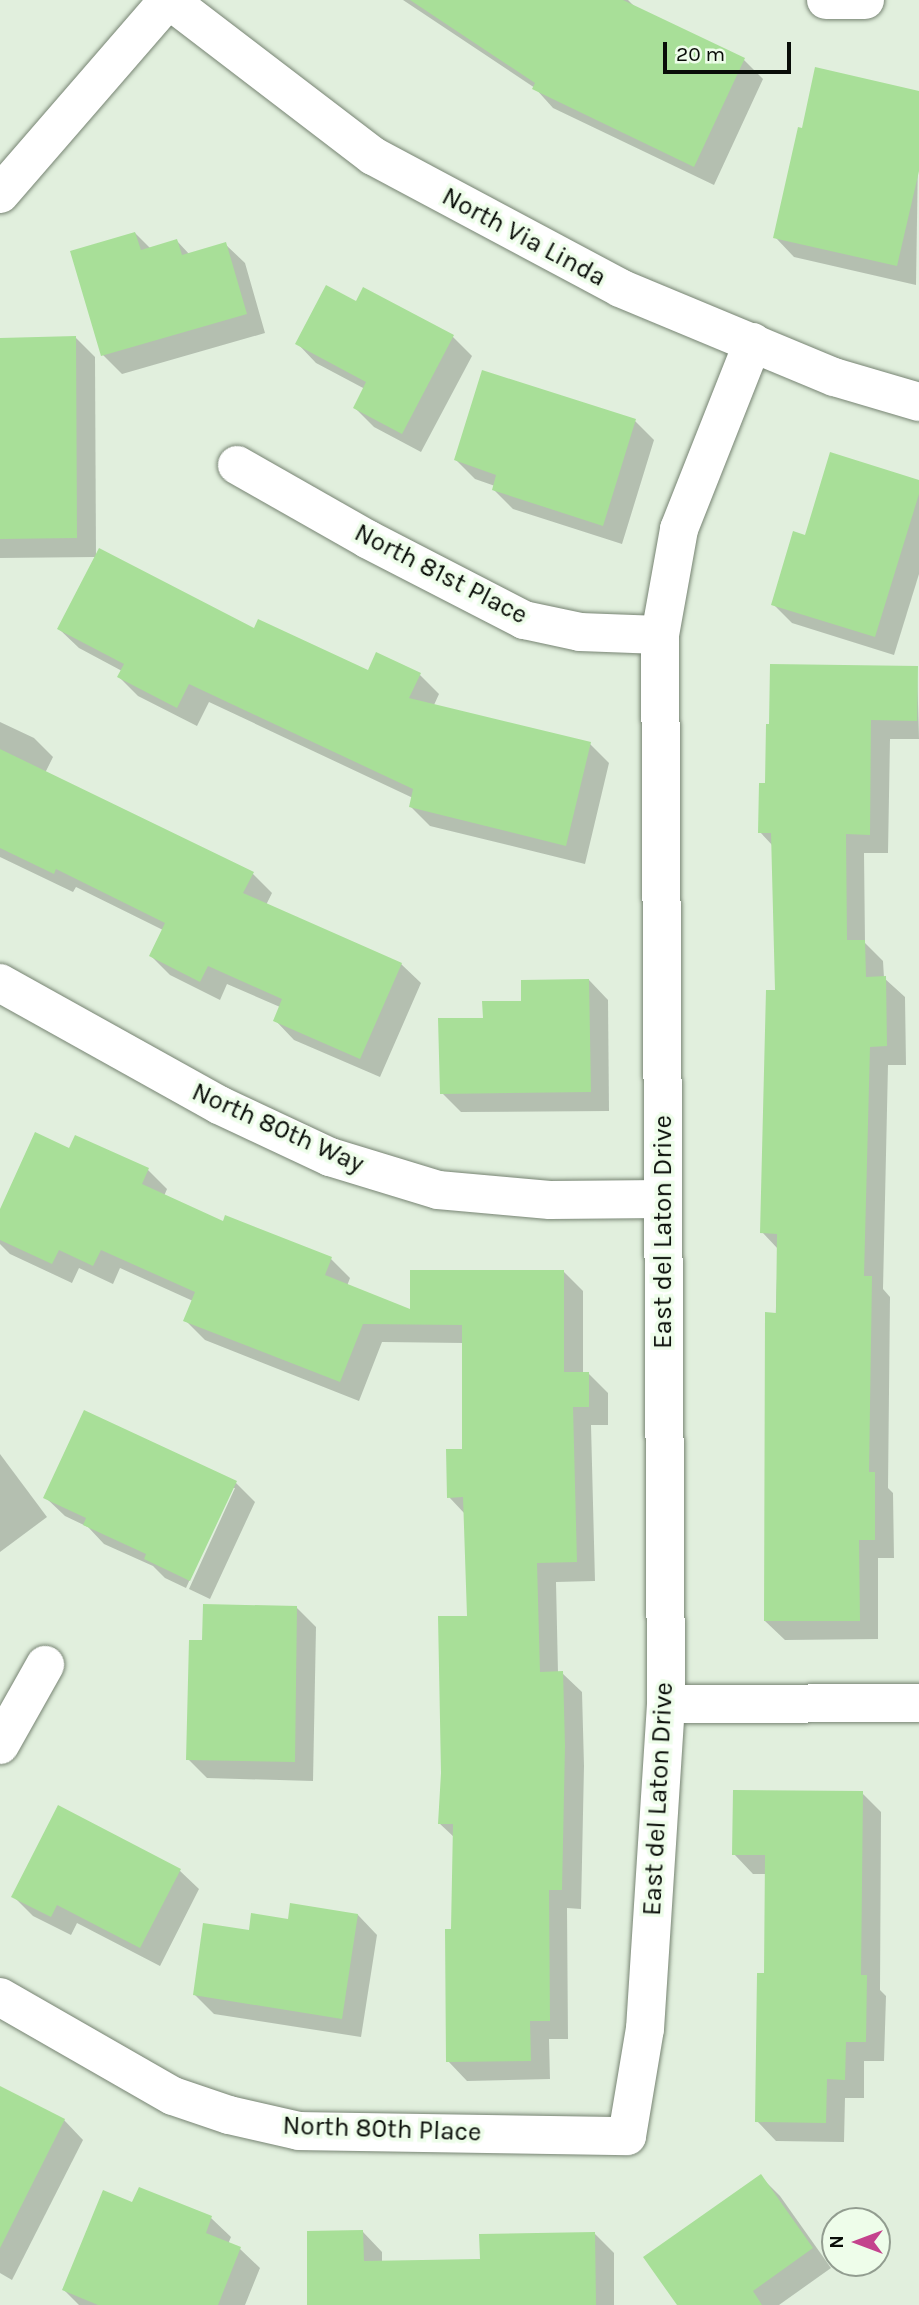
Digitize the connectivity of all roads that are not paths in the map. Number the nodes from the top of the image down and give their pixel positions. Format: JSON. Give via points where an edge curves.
{"nodes":[{"id":1,"x":169,"y":0,"type":"edge"},
{"id":2,"x":826,"y":0,"type":"edge"},
{"id":3,"x":865,"y":0,"type":"edge"},
{"id":4,"x":0,"y":194,"type":"edge"},
{"id":5,"x":753,"y":342,"type":"junction"},
{"id":6,"x":919,"y":402,"type":"edge"},
{"id":7,"x":236,"y":465,"type":"dead end"},
{"id":8,"x":660,"y":635,"type":"junction"},
{"id":9,"x":0,"y":983,"type":"edge"},
{"id":10,"x":663,"y":1199,"type":"junction"},
{"id":11,"x":45,"y":1665,"type":"dead end"},
{"id":12,"x":919,"y":1703,"type":"edge"},
{"id":13,"x":666,"y":1704,"type":"junction"},
{"id":14,"x":0,"y":1745,"type":"edge"},
{"id":15,"x":0,"y":1997,"type":"edge"},
{"id":16,"x":627,"y":2136,"type":"joint"}],
"edges":[{"from":1,"to":4,"type":"street"},
{"from":1,"to":5,"type":"street","name":"North Via Linda","via":[[373,156],[620,288]]},
{"from":2,"to":3,"type":"street"},
{"from":5,"to":6,"type":"street","name":"North Via Linda","via":[[834,377]]},
{"from":5,"to":8,"type":"street","name":"East del Laton Drive","via":[[679,529]]},
{"from":7,"to":8,"type":"street","name":"North 81st Place","via":[[524,620],[580,632]]},
{"from":8,"to":10,"type":"street","name":"East del Laton Drive"},
{"from":9,"to":10,"type":"street","name":"North 80th Way","via":[[219,1105],[330,1157],[438,1190],[550,1200]]},
{"from":10,"to":13,"type":"street","name":"East del Laton Drive"},
{"from":11,"to":14,"type":"street"},
{"from":12,"to":13,"type":"street"},
{"from":13,"to":16,"type":"street","name":"East del Laton Drive","via":[[645,2029]]},
{"from":15,"to":16,"type":"street","name":"North 80th Place","via":[[173,2096],[276,2126],[299,2131]]}]}
